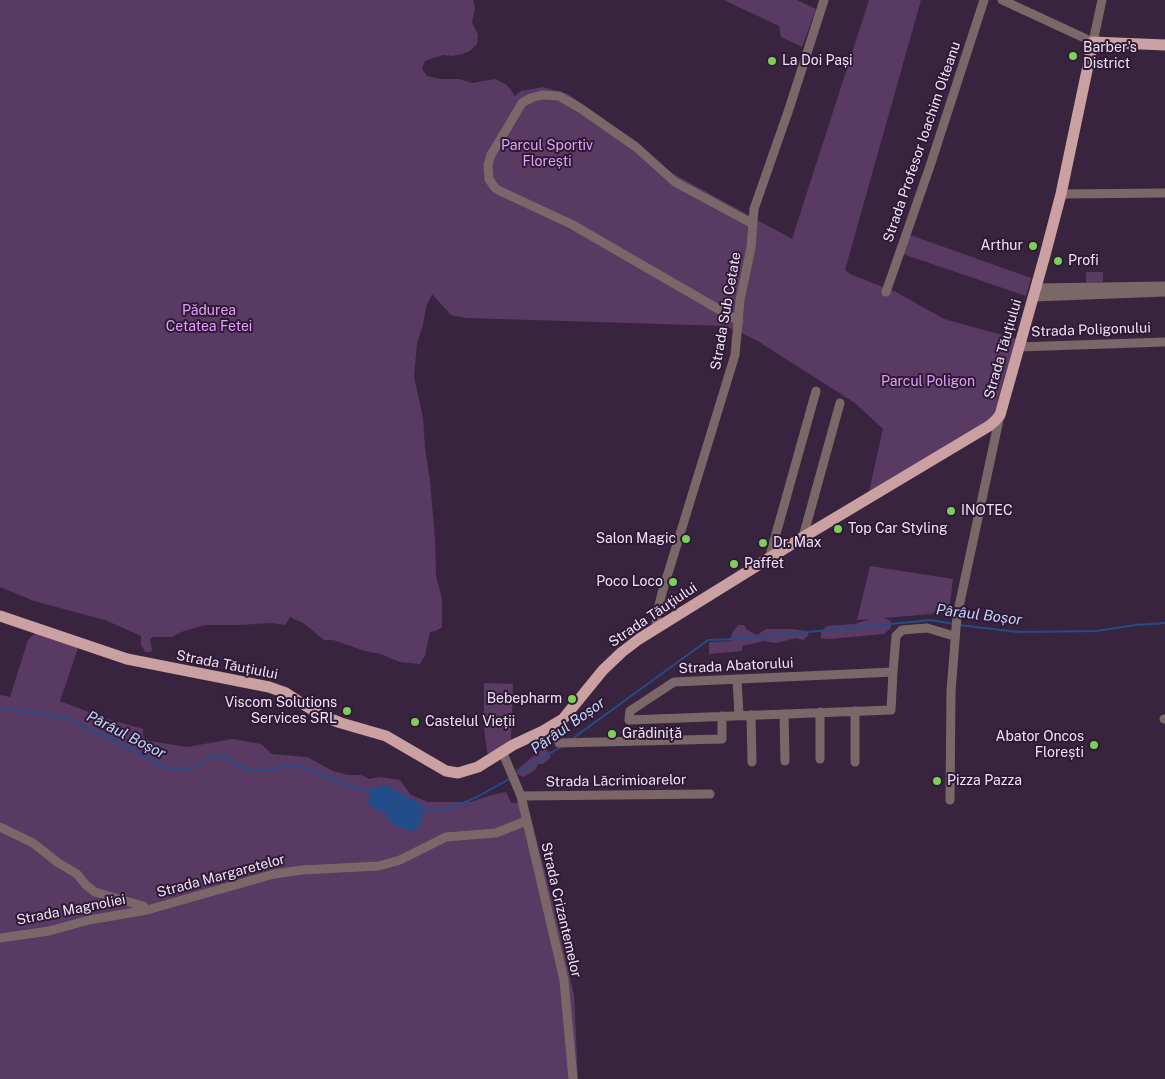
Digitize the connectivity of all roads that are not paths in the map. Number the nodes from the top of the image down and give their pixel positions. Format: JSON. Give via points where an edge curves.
{"nodes":[{"id":1,"x":824,"y":0,"type":"edge"},
{"id":2,"x":984,"y":0,"type":"edge"},
{"id":3,"x":1002,"y":0,"type":"edge"},
{"id":4,"x":1102,"y":0,"type":"edge"},
{"id":5,"x":1093,"y":42,"type":"junction"},
{"id":6,"x":1165,"y":45,"type":"edge"},
{"id":7,"x":1165,"y":192,"type":"edge"},
{"id":8,"x":1061,"y":194,"type":"junction"},
{"id":9,"x":753,"y":224,"type":"junction"},
{"id":10,"x":1165,"y":286,"type":"edge"},
{"id":11,"x":886,"y":292,"type":"dead end"},
{"id":12,"x":1035,"y":292,"type":"junction"},
{"id":13,"x":1165,"y":292,"type":"edge"},
{"id":14,"x":739,"y":321,"type":"junction"},
{"id":15,"x":1165,"y":342,"type":"edge"},
{"id":16,"x":1018,"y":347,"type":"junction"},
{"id":17,"x":816,"y":391,"type":"dead end"},
{"id":18,"x":840,"y":403,"type":"dead end"},
{"id":19,"x":1000,"y":415,"type":"junction"},
{"id":20,"x":803,"y":537,"type":"junction"},
{"id":21,"x":769,"y":559,"type":"junction"},
{"id":22,"x":0,"y":616,"type":"edge"},
{"id":23,"x":656,"y":629,"type":"junction"},
{"id":24,"x":955,"y":633,"type":"junction"},
{"id":25,"x":893,"y":672,"type":"junction"},
{"id":26,"x":737,"y":679,"type":"junction"},
{"id":27,"x":855,"y":711,"type":"junction"},
{"id":28,"x":820,"y":712,"type":"junction"},
{"id":29,"x":784,"y":714,"type":"junction"},
{"id":30,"x":739,"y":715,"type":"junction"},
{"id":31,"x":750,"y":715,"type":"junction"},
{"id":32,"x":722,"y":716,"type":"junction"},
{"id":33,"x":559,"y":743,"type":"dead end"},
{"id":34,"x":505,"y":753,"type":"junction"},
{"id":35,"x":820,"y":759,"type":"dead end"},
{"id":36,"x":785,"y":761,"type":"dead end"},
{"id":37,"x":752,"y":762,"type":"dead end"},
{"id":38,"x":855,"y":762,"type":"dead end"},
{"id":39,"x":710,"y":794,"type":"dead end"},
{"id":40,"x":522,"y":796,"type":"junction"},
{"id":41,"x":950,"y":800,"type":"dead end"},
{"id":42,"x":526,"y":821,"type":"junction"},
{"id":43,"x":0,"y":827,"type":"edge"},
{"id":44,"x":148,"y":910,"type":"junction"},
{"id":45,"x":0,"y":938,"type":"edge"},
{"id":46,"x":573,"y":1079,"type":"edge"}],
"edges":[{"from":1,"to":9,"type":"street","name":"Strada Sub Cetate","via":[[754,210]]},
{"from":2,"to":11,"type":"street","name":"Strada Profesor Ioachim Olteanu"},
{"from":3,"to":5,"type":"street"},
{"from":4,"to":5,"type":"street"},
{"from":5,"to":6,"type":"main road"},
{"from":5,"to":8,"type":"main road","name":"Strada Tăuțiului"},
{"from":7,"to":8,"type":"street"},
{"from":8,"to":12,"type":"main road","name":"Strada Tăuțiului"},
{"from":9,"to":14,"type":"street","name":"Strada Sub Cetate"},
{"from":9,"to":14,"type":"street","via":[[675,182],[636,147],[559,96],[542,95],[522,103],[488,165],[489,179],[500,192],[571,224]]},
{"from":10,"to":12,"type":"street","name":"Strada Tăuțiului"},
{"from":12,"to":13,"type":"street"},
{"from":12,"to":16,"type":"main road","name":"Strada Tăuțiului"},
{"from":14,"to":23,"type":"street","name":"Strada Sub Cetate","via":[[735,355],[662,593]]},
{"from":15,"to":16,"type":"street","name":"Strada Poligonului"},
{"from":16,"to":19,"type":"main road","name":"Strada Tăuțiului"},
{"from":17,"to":21,"type":"street"},
{"from":18,"to":20,"type":"street"},
{"from":19,"to":20,"type":"main road","name":"Strada Tăuțiului","via":[[989,426]]},
{"from":19,"to":24,"type":"street"},
{"from":20,"to":21,"type":"main road","name":"Strada Tăuțiului"},
{"from":21,"to":23,"type":"main road","name":"Strada Tăuțiului"},
{"from":22,"to":34,"type":"main road","name":"Strada Tăuțiului","via":[[126,660],[269,687],[286,693],[320,715],[386,736],[451,772],[465,772]]},
{"from":23,"to":34,"type":"main road","name":"Strada Tăuțiului","via":[[611,661],[563,719]]},
{"from":24,"to":25,"type":"street","name":"Strada Abatorului","via":[[927,628],[902,630],[896,636]]},
{"from":24,"to":41,"type":"street"},
{"from":25,"to":26,"type":"street","name":"Strada Abatorului"},
{"from":25,"to":27,"type":"street","name":"Strada Abatorului","via":[[891,710]]},
{"from":26,"to":30,"type":"street"},
{"from":26,"to":32,"type":"street","name":"Strada Abatorului","via":[[674,682],[630,711],[629,720]]},
{"from":27,"to":28,"type":"street","name":"Strada Abatorului"},
{"from":27,"to":38,"type":"street"},
{"from":28,"to":29,"type":"street","name":"Strada Abatorului"},
{"from":28,"to":35,"type":"street"},
{"from":29,"to":31,"type":"street","name":"Strada Abatorului"},
{"from":29,"to":36,"type":"street"},
{"from":30,"to":31,"type":"street","name":"Strada Abatorului"},
{"from":30,"to":32,"type":"street","name":"Strada Abatorului"},
{"from":31,"to":37,"type":"street"},
{"from":32,"to":33,"type":"street","via":[[722,739]]},
{"from":34,"to":40,"type":"street","name":"Strada Crizantemelor"},
{"from":39,"to":40,"type":"street","name":"Strada Lăcrimioarelor"},
{"from":40,"to":42,"type":"street","name":"Strada Crizantemelor"},
{"from":42,"to":44,"type":"street","name":"Strada Margaretelor","via":[[496,833],[446,837],[400,860],[379,866],[274,874]]},
{"from":42,"to":46,"type":"street","name":"Strada Crizantemelor","via":[[564,980]]},
{"from":43,"to":44,"type":"street","name":"Strada Margaretelor","via":[[33,843],[95,892]]},
{"from":44,"to":45,"type":"street","name":"Strada Magnoliei"}]}
